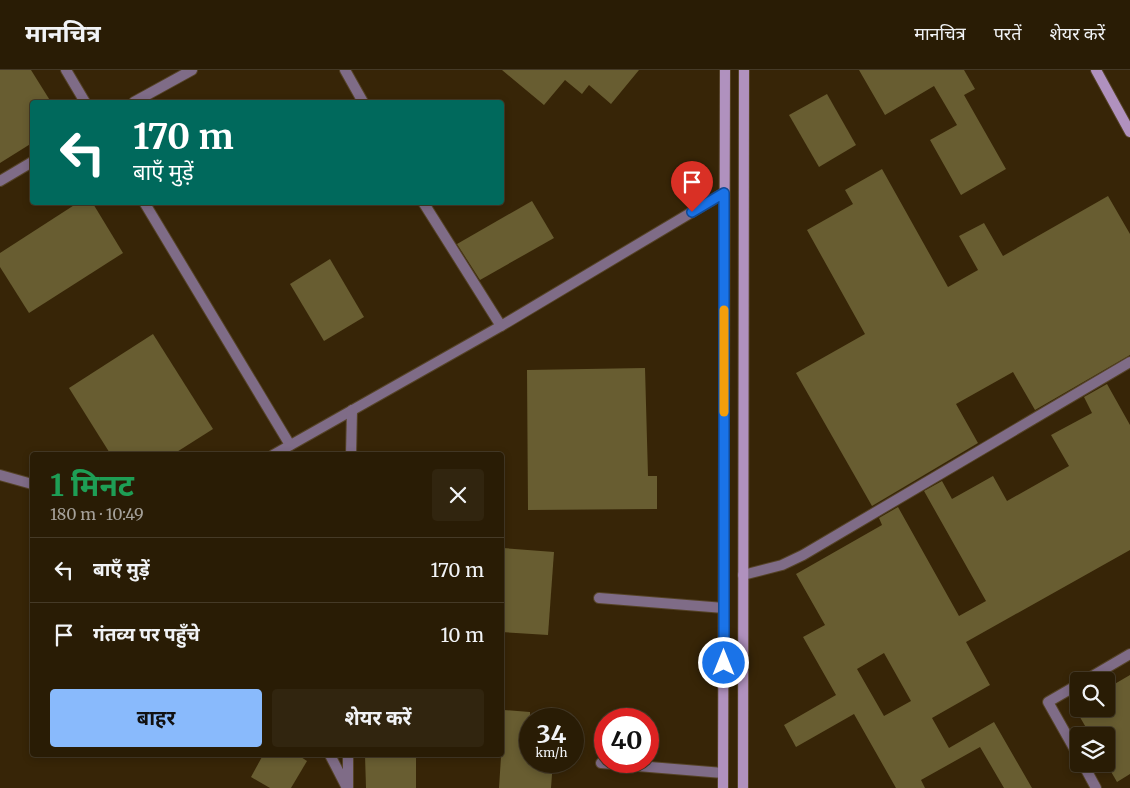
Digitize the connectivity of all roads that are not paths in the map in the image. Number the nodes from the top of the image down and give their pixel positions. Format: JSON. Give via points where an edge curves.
{"nodes":[{"id":1,"x":66,"y":70,"type":"edge"},
{"id":2,"x":192,"y":70,"type":"edge"},
{"id":3,"x":345,"y":70,"type":"edge"},
{"id":4,"x":725,"y":70,"type":"edge"},
{"id":5,"x":744,"y":70,"type":"edge"},
{"id":6,"x":1096,"y":70,"type":"edge"},
{"id":7,"x":84,"y":100,"type":"edge"},
{"id":8,"x":138,"y":100,"type":"edge"},
{"id":9,"x":362,"y":100,"type":"edge"},
{"id":10,"x":1130,"y":132,"type":"edge"},
{"id":11,"x":30,"y":163,"type":"edge"},
{"id":12,"x":0,"y":181,"type":"edge"},
{"id":13,"x":724,"y":193,"type":"junction"},
{"id":14,"x":146,"y":205,"type":"edge"},
{"id":15,"x":426,"y":205,"type":"edge"},
{"id":16,"x":501,"y":326,"type":"junction"},
{"id":17,"x":1130,"y":362,"type":"edge"},
{"id":18,"x":352,"y":410,"type":"junction"},
{"id":19,"x":290,"y":445,"type":"junction"},
{"id":20,"x":278,"y":452,"type":"edge"},
{"id":21,"x":351,"y":452,"type":"edge"},
{"id":22,"x":0,"y":475,"type":"edge"},
{"id":23,"x":30,"y":483,"type":"edge"},
{"id":24,"x":743,"y":575,"type":"junction"},
{"id":25,"x":599,"y":598,"type":"dead end"},
{"id":26,"x":724,"y":608,"type":"junction"},
{"id":27,"x":1130,"y":654,"type":"edge"},
{"id":28,"x":1099,"y":672,"type":"edge"},
{"id":29,"x":1070,"y":689,"type":"edge"},
{"id":30,"x":1070,"y":741,"type":"edge"},
{"id":31,"x":331,"y":757,"type":"edge"},
{"id":32,"x":348,"y":757,"type":"edge"},
{"id":33,"x":659,"y":768,"type":"edge"},
{"id":34,"x":1087,"y":772,"type":"edge"},
{"id":35,"x":723,"y":773,"type":"junction"},
{"id":36,"x":348,"y":788,"type":"edge"},
{"id":37,"x":723,"y":788,"type":"edge"},
{"id":38,"x":743,"y":788,"type":"edge"},
{"id":39,"x":1096,"y":788,"type":"edge"}],
"edges":[{"from":1,"to":7,"type":"street"},
{"from":2,"to":8,"type":"street"},
{"from":3,"to":9,"type":"street"},
{"from":4,"to":13,"type":"street"},
{"from":5,"to":24,"type":"street"},
{"from":6,"to":10,"type":"street"},
{"from":11,"to":12,"type":"street"},
{"from":13,"to":16,"type":"street"},
{"from":13,"to":26,"type":"street"},
{"from":14,"to":19,"type":"street"},
{"from":15,"to":16,"type":"street"},
{"from":16,"to":18,"type":"street"},
{"from":17,"to":24,"type":"street","via":[[803,555]]},
{"from":18,"to":19,"type":"street"},
{"from":18,"to":21,"type":"street"},
{"from":19,"to":20,"type":"street"},
{"from":22,"to":23,"type":"street"},
{"from":24,"to":38,"type":"street"},
{"from":25,"to":26,"type":"street"},
{"from":26,"to":35,"type":"street"},
{"from":27,"to":28,"type":"street"},
{"from":29,"to":30,"type":"street","via":[[1048,702]]},
{"from":31,"to":36,"type":"street"},
{"from":32,"to":36,"type":"street"},
{"from":33,"to":35,"type":"street"},
{"from":34,"to":39,"type":"street"},
{"from":35,"to":37,"type":"street"}]}
